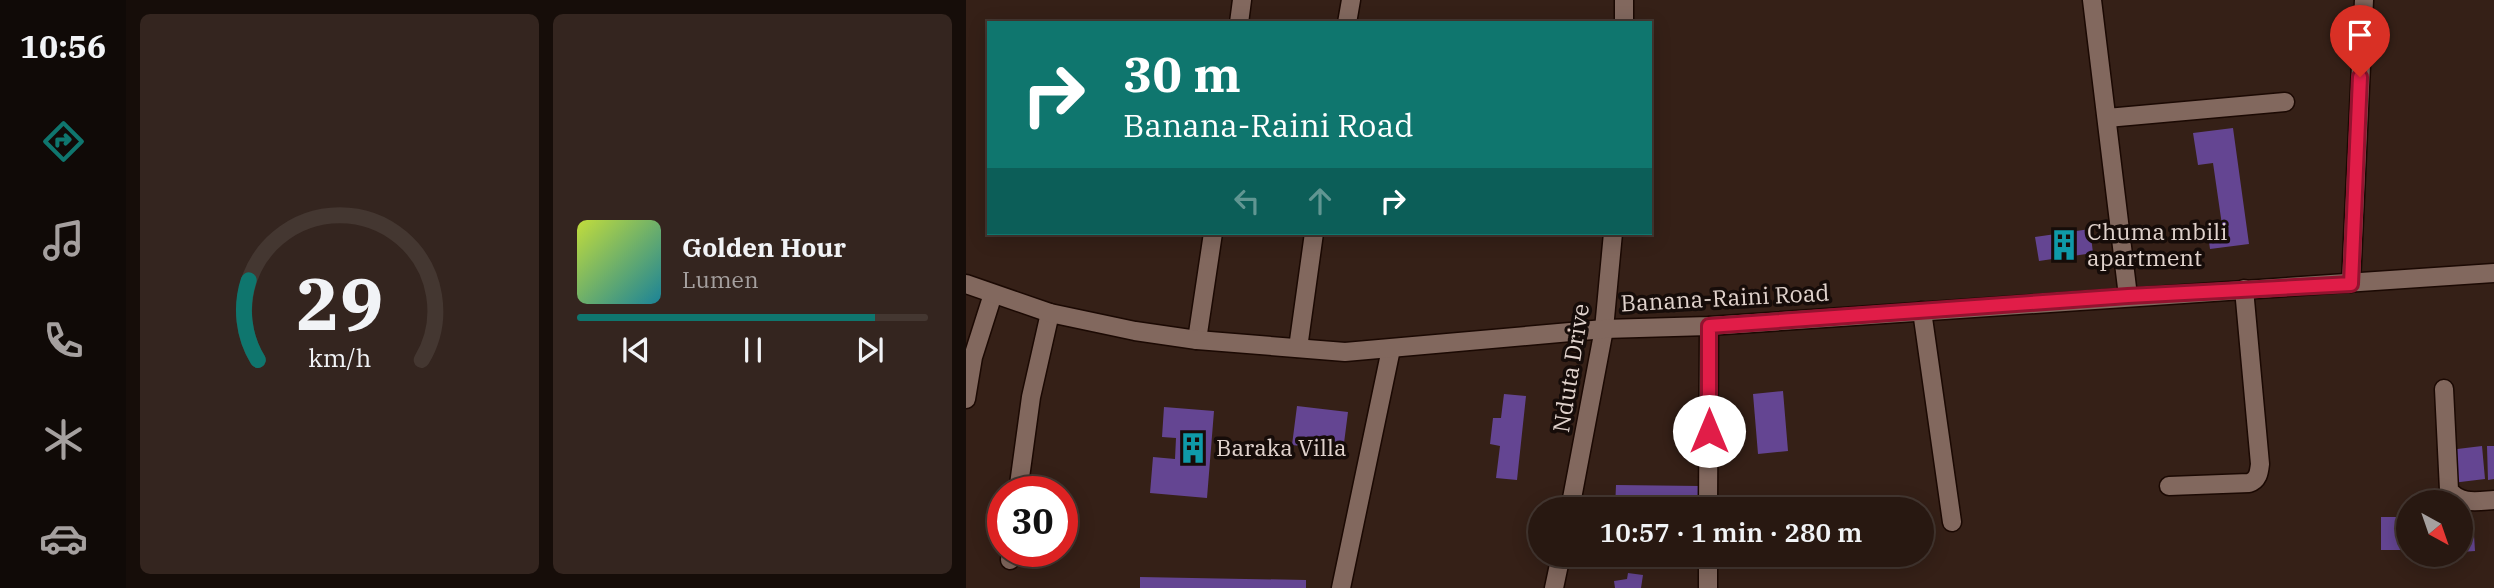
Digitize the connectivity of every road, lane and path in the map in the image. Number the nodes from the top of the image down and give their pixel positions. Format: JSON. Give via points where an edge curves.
{"nodes":[{"id":1,"x":1242,"y":0,"type":"edge"},
{"id":2,"x":1351,"y":0,"type":"edge"},
{"id":3,"x":1624,"y":0,"type":"edge"},
{"id":4,"x":2092,"y":0,"type":"edge"},
{"id":5,"x":2364,"y":0,"type":"edge"},
{"id":6,"x":1239,"y":21,"type":"edge"},
{"id":7,"x":1347,"y":21,"type":"edge"},
{"id":8,"x":1623,"y":21,"type":"edge"},
{"id":9,"x":2285,"y":102,"type":"dead end"},
{"id":10,"x":2107,"y":118,"type":"junction"},
{"id":11,"x":1213,"y":235,"type":"edge"},
{"id":12,"x":1314,"y":235,"type":"edge"},
{"id":13,"x":1613,"y":235,"type":"edge"},
{"id":14,"x":2494,"y":273,"type":"edge"},
{"id":15,"x":966,"y":284,"type":"edge"},
{"id":16,"x":2351,"y":284,"type":"junction"},
{"id":17,"x":2244,"y":289,"type":"junction"},
{"id":18,"x":993,"y":294,"type":"junction"},
{"id":19,"x":2128,"y":296,"type":"junction"},
{"id":20,"x":1922,"y":311,"type":"junction"},
{"id":21,"x":1050,"y":313,"type":"junction"},
{"id":22,"x":1709,"y":326,"type":"junction"},
{"id":23,"x":1604,"y":329,"type":"junction"},
{"id":24,"x":1197,"y":340,"type":"junction"},
{"id":25,"x":1298,"y":348,"type":"junction"},
{"id":26,"x":1391,"y":349,"type":"junction"},
{"id":27,"x":2444,"y":389,"type":"dead end"},
{"id":28,"x":966,"y":399,"type":"edge"},
{"id":29,"x":1020,"y":476,"type":"edge"},
{"id":30,"x":2169,"y":486,"type":"dead end"},
{"id":31,"x":1572,"y":497,"type":"edge"},
{"id":32,"x":1708,"y":497,"type":"edge"},
{"id":33,"x":2494,"y":500,"type":"edge"},
{"id":34,"x":1952,"y":522,"type":"dead end"},
{"id":35,"x":1558,"y":567,"type":"edge"},
{"id":36,"x":1708,"y":567,"type":"edge"},
{"id":37,"x":1341,"y":588,"type":"edge"},
{"id":38,"x":1554,"y":588,"type":"edge"},
{"id":39,"x":1708,"y":588,"type":"edge"}],
"edges":[{"from":1,"to":6,"type":"street"},
{"from":2,"to":7,"type":"street"},
{"from":3,"to":8,"type":"street"},
{"from":4,"to":10,"type":"street"},
{"from":5,"to":16,"type":"street"},
{"from":9,"to":10,"type":"street"},
{"from":10,"to":19,"type":"street"},
{"from":11,"to":24,"type":"street"},
{"from":12,"to":25,"type":"street"},
{"from":13,"to":23,"type":"street","name":"Nduta Drive"},
{"from":14,"to":16,"type":"street","name":"Banana-Raini Road"},
{"from":15,"to":18,"type":"street","name":"Banana-Raini Road"},
{"from":16,"to":17,"type":"street","name":"Banana-Raini Road"},
{"from":17,"to":19,"type":"street","name":"Banana-Raini Road"},
{"from":17,"to":30,"type":"street","via":[[2259,474],[2249,483]]},
{"from":18,"to":21,"type":"street","name":"Banana-Raini Road"},
{"from":18,"to":28,"type":"street","via":[[973,357]]},
{"from":19,"to":20,"type":"street","name":"Banana-Raini Road"},
{"from":20,"to":22,"type":"street","name":"Banana-Raini Road"},
{"from":20,"to":34,"type":"street"},
{"from":21,"to":24,"type":"street","name":"Banana-Raini Road"},
{"from":21,"to":29,"type":"street","via":[[1031,397]]},
{"from":22,"to":23,"type":"street","name":"Banana-Raini Road"},
{"from":22,"to":32,"type":"street"},
{"from":23,"to":26,"type":"street","name":"Banana-Raini Road"},
{"from":23,"to":31,"type":"street","name":"Nduta Drive"},
{"from":24,"to":25,"type":"street","name":"Banana-Raini Road"},
{"from":25,"to":26,"type":"street","name":"Banana-Raini Road"},
{"from":26,"to":37,"type":"street"},
{"from":27,"to":33,"type":"street","via":[[2449,490],[2466,502]]},
{"from":35,"to":38,"type":"street"},
{"from":36,"to":39,"type":"street"}]}
